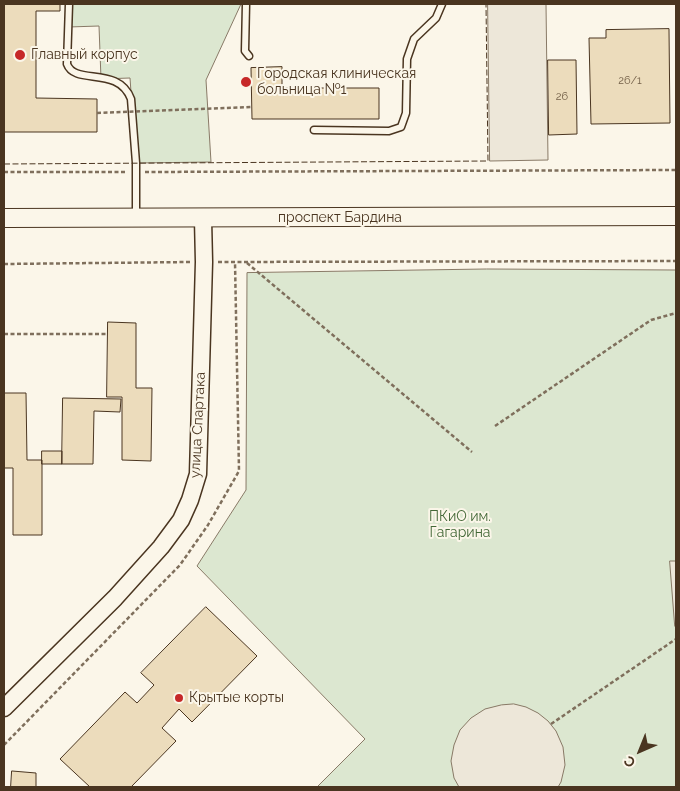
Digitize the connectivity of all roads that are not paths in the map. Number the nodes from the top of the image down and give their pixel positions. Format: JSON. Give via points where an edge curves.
{"nodes":[{"id":1,"x":69,"y":4,"type":"edge"},
{"id":2,"x":246,"y":4,"type":"edge"},
{"id":3,"x":442,"y":4,"type":"edge"},
{"id":4,"x":249,"y":56,"type":"dead end"},
{"id":5,"x":314,"y":130,"type":"dead end"},
{"id":6,"x":676,"y":216,"type":"edge"},
{"id":7,"x":4,"y":218,"type":"edge"},
{"id":8,"x":136,"y":219,"type":"junction"},
{"id":9,"x":203,"y":219,"type":"junction"},
{"id":10,"x":4,"y":708,"type":"edge"}],
"edges":[{"from":1,"to":8,"type":"lane","via":[[69,70],[74,74],[108,78],[119,83],[128,90],[131,99]]},
{"from":2,"to":4,"type":"lane","via":[[245,51]]},
{"from":3,"to":5,"type":"lane","via":[[436,18],[414,39],[407,59],[406,113],[401,127],[389,131]]},
{"from":6,"to":9,"type":"main road","name":"проспект Бардина"},
{"from":7,"to":8,"type":"main road","name":"проспект Бардина"},
{"from":8,"to":9,"type":"main road","name":"проспект Бардина"},
{"from":9,"to":10,"type":"street","name":"улица Спартака","via":[[198,474],[190,500],[181,520],[161,547],[115,598]]}]}
